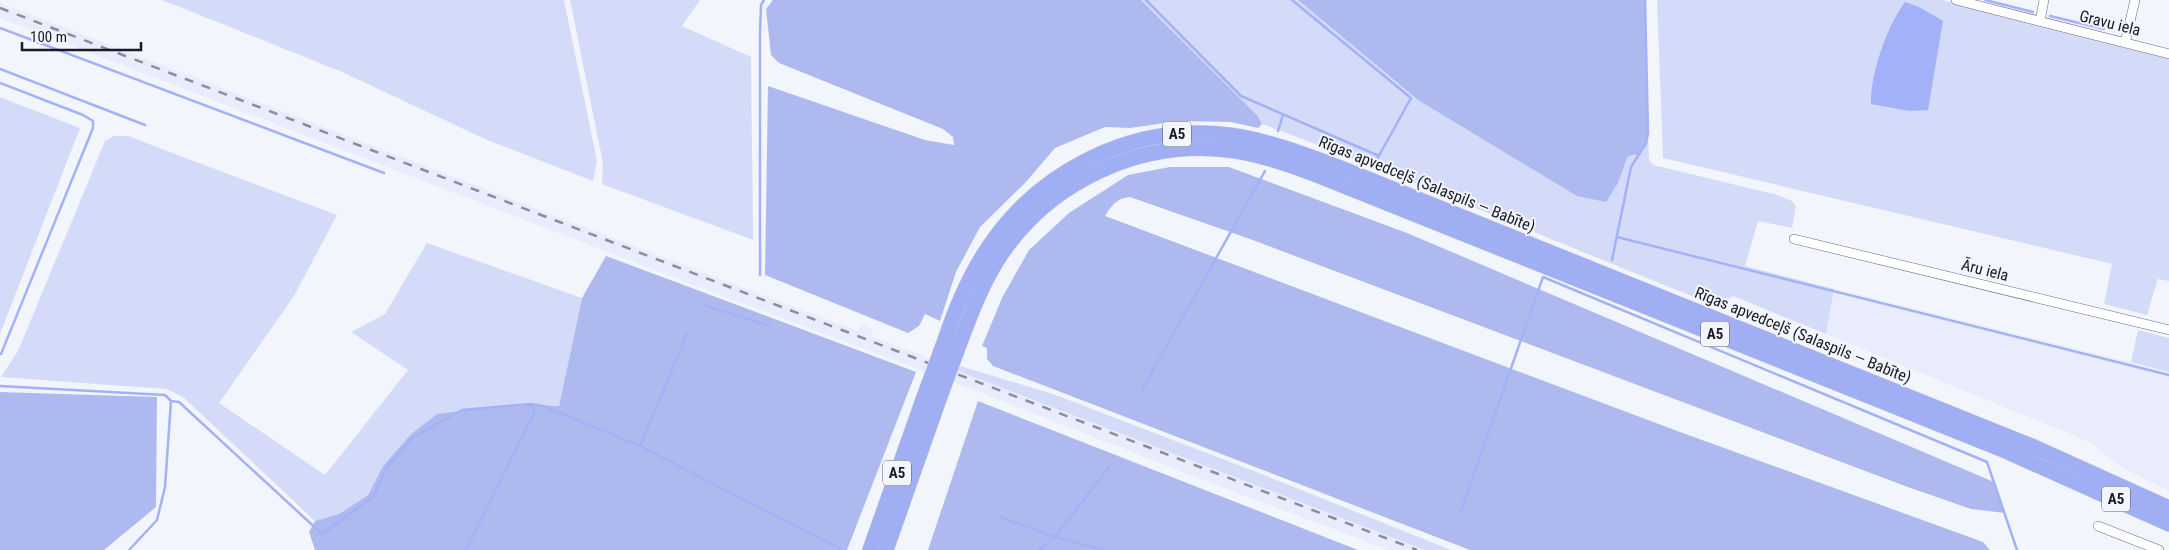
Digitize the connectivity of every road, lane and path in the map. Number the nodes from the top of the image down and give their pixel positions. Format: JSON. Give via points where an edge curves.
{"nodes":[{"id":1,"x":1956,"y":0,"type":"edge"},
{"id":2,"x":2044,"y":0,"type":"edge"},
{"id":3,"x":2135,"y":0,"type":"edge"},
{"id":4,"x":2040,"y":21,"type":"junction"},
{"id":5,"x":2125,"y":42,"type":"junction"},
{"id":6,"x":2169,"y":54,"type":"edge"},
{"id":7,"x":1794,"y":239,"type":"dead end"},
{"id":8,"x":2169,"y":330,"type":"edge"},
{"id":9,"x":952,"y":343,"type":"junction"},
{"id":10,"x":931,"y":399,"type":"junction"},
{"id":11,"x":2034,"y":446,"type":"junction"},
{"id":12,"x":2025,"y":459,"type":"junction"},
{"id":13,"x":2169,"y":508,"type":"edge"},
{"id":14,"x":2169,"y":524,"type":"edge"},
{"id":15,"x":2098,"y":526,"type":"dead end"},
{"id":16,"x":870,"y":550,"type":"edge"},
{"id":17,"x":886,"y":550,"type":"edge"},
{"id":18,"x":2159,"y":550,"type":"edge"}],
"edges":[{"from":1,"to":4,"type":"street","name":"Gravu iela"},
{"from":2,"to":4,"type":"street"},
{"from":3,"to":5,"type":"street"},
{"from":4,"to":5,"type":"street","name":"Gravu iela"},
{"from":5,"to":6,"type":"street","name":"Gravu iela"},
{"from":7,"to":8,"type":"street","name":"Āru iela"},
{"from":9,"to":10,"type":"highway","name":"Rīgas apvedceļš (Salaspils — Babīte)","number":"A5","bridge":true},
{"from":9,"to":11,"type":"highway","name":"Rīgas apvedceļš (Salaspils — Babīte)","number":"A5","via":[[969,280],[991,242],[1018,210],[1054,180],[1092,157],[1131,142],[1186,134],[1230,136],[1278,146],[1338,167]]},
{"from":9,"to":12,"type":"highway","name":"Rīgas apvedceļš (Salaspils — Babīte)","number":"A5","via":[[1002,254],[1025,225],[1063,192],[1098,171],[1135,156],[1176,149],[1220,149],[1262,156],[1326,179]]},
{"from":10,"to":16,"type":"highway","name":"Rīgas apvedceļš (Salaspils — Babīte)","number":"A5"},
{"from":10,"to":17,"type":"highway","name":"Rīgas apvedceļš (Salaspils — Babīte)","number":"A5"},
{"from":11,"to":12,"type":"highway","via":[[2023,449]]},
{"from":11,"to":13,"type":"highway","name":"Rīgas apvedceļš (Salaspils — Babīte)","number":"A5"},
{"from":12,"to":14,"type":"highway","name":"Rīgas apvedceļš (Salaspils — Babīte)","number":"A5"},
{"from":15,"to":18,"type":"street"}]}
